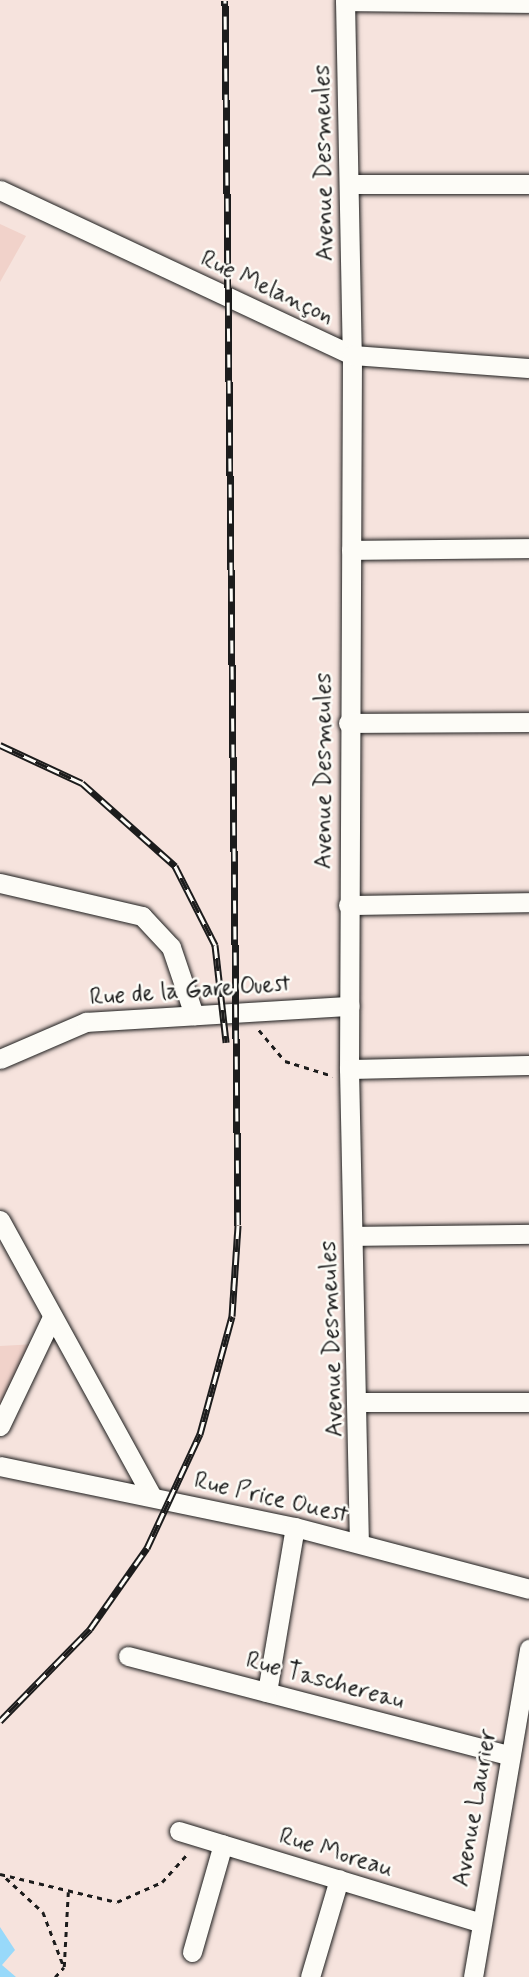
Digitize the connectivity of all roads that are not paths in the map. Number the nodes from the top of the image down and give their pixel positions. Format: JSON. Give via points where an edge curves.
{"nodes":[{"id":1,"x":345,"y":0,"type":"edge"},
{"id":2,"x":529,"y":3,"type":"edge"},
{"id":3,"x":351,"y":184,"type":"junction"},
{"id":4,"x":529,"y":184,"type":"edge"},
{"id":5,"x":0,"y":190,"type":"edge"},
{"id":6,"x":352,"y":355,"type":"junction"},
{"id":7,"x":529,"y":368,"type":"edge"},
{"id":8,"x":529,"y":548,"type":"edge"},
{"id":9,"x":351,"y":550,"type":"junction"},
{"id":10,"x":529,"y":722,"type":"edge"},
{"id":11,"x":348,"y":723,"type":"junction"},
{"id":12,"x":0,"y":883,"type":"edge"},
{"id":13,"x":529,"y":902,"type":"edge"},
{"id":14,"x":348,"y":905,"type":"junction"},
{"id":15,"x":350,"y":1006,"type":"junction"},
{"id":16,"x":194,"y":1015,"type":"junction"},
{"id":17,"x":0,"y":1059,"type":"edge"},
{"id":18,"x":529,"y":1065,"type":"edge"},
{"id":19,"x":349,"y":1075,"type":"junction"},
{"id":20,"x":0,"y":1220,"type":"edge"},
{"id":21,"x":529,"y":1234,"type":"edge"},
{"id":22,"x":354,"y":1236,"type":"junction"},
{"id":23,"x":52,"y":1317,"type":"junction"},
{"id":24,"x":360,"y":1402,"type":"junction"},
{"id":25,"x":529,"y":1402,"type":"edge"},
{"id":26,"x":0,"y":1426,"type":"edge"},
{"id":27,"x":0,"y":1466,"type":"edge"},
{"id":28,"x":151,"y":1495,"type":"junction"},
{"id":29,"x":295,"y":1527,"type":"junction"},
{"id":30,"x":359,"y":1543,"type":"junction"},
{"id":31,"x":529,"y":1589,"type":"edge"},
{"id":32,"x":529,"y":1649,"type":"edge"},
{"id":33,"x":128,"y":1656,"type":"dead end"},
{"id":34,"x":267,"y":1692,"type":"junction"},
{"id":35,"x":509,"y":1755,"type":"junction"},
{"id":36,"x":179,"y":1831,"type":"dead end"},
{"id":37,"x":223,"y":1844,"type":"junction"},
{"id":38,"x":339,"y":1879,"type":"junction"},
{"id":39,"x":479,"y":1922,"type":"junction"},
{"id":40,"x":191,"y":1952,"type":"dead end"},
{"id":41,"x":310,"y":1977,"type":"edge"},
{"id":42,"x":473,"y":1977,"type":"edge"}],
"edges":[{"from":1,"to":2,"type":"street"},
{"from":1,"to":3,"type":"street","name":"Avenue Desmeules"},
{"from":3,"to":4,"type":"street"},
{"from":3,"to":6,"type":"street","name":"Avenue Desmeules"},
{"from":5,"to":6,"type":"street","name":"Rue Melançon"},
{"from":6,"to":7,"type":"street","name":"Rue Melançon"},
{"from":6,"to":9,"type":"street","name":"Avenue Desmeules"},
{"from":8,"to":9,"type":"street"},
{"from":9,"to":11,"type":"street","name":"Avenue Desmeules"},
{"from":10,"to":11,"type":"street"},
{"from":11,"to":14,"type":"street","name":"Avenue Desmeules"},
{"from":12,"to":16,"type":"street","via":[[142,916],[171,947]]},
{"from":13,"to":14,"type":"street"},
{"from":14,"to":15,"type":"street","name":"Avenue Desmeules"},
{"from":15,"to":16,"type":"street","name":"Rue de la Gare Ouest"},
{"from":15,"to":19,"type":"street","name":"Avenue Desmeules"},
{"from":16,"to":17,"type":"street","name":"Rue de la Gare Ouest","via":[[86,1022]]},
{"from":18,"to":19,"type":"street"},
{"from":19,"to":22,"type":"street","name":"Avenue Desmeules"},
{"from":20,"to":23,"type":"street"},
{"from":21,"to":22,"type":"street"},
{"from":22,"to":24,"type":"street","name":"Avenue Desmeules"},
{"from":23,"to":26,"type":"street"},
{"from":23,"to":28,"type":"street"},
{"from":24,"to":25,"type":"street"},
{"from":24,"to":30,"type":"street","name":"Avenue Desmeules"},
{"from":27,"to":28,"type":"street","name":"Rue Price Ouest"},
{"from":28,"to":29,"type":"street","name":"Rue Price Ouest"},
{"from":29,"to":30,"type":"street","name":"Rue Price Ouest"},
{"from":29,"to":34,"type":"street"},
{"from":30,"to":31,"type":"street","name":"Rue Price Ouest"},
{"from":32,"to":35,"type":"street","name":"Avenue Laurier"},
{"from":33,"to":34,"type":"street","name":"Rue Taschereau"},
{"from":34,"to":35,"type":"street","name":"Rue Taschereau"},
{"from":35,"to":39,"type":"street","name":"Avenue Laurier"},
{"from":36,"to":37,"type":"street","name":"Rue Moreau"},
{"from":37,"to":38,"type":"street","name":"Rue Moreau"},
{"from":37,"to":40,"type":"street"},
{"from":38,"to":39,"type":"street","name":"Rue Moreau"},
{"from":38,"to":41,"type":"street"},
{"from":39,"to":42,"type":"street","name":"Avenue Laurier"}]}
